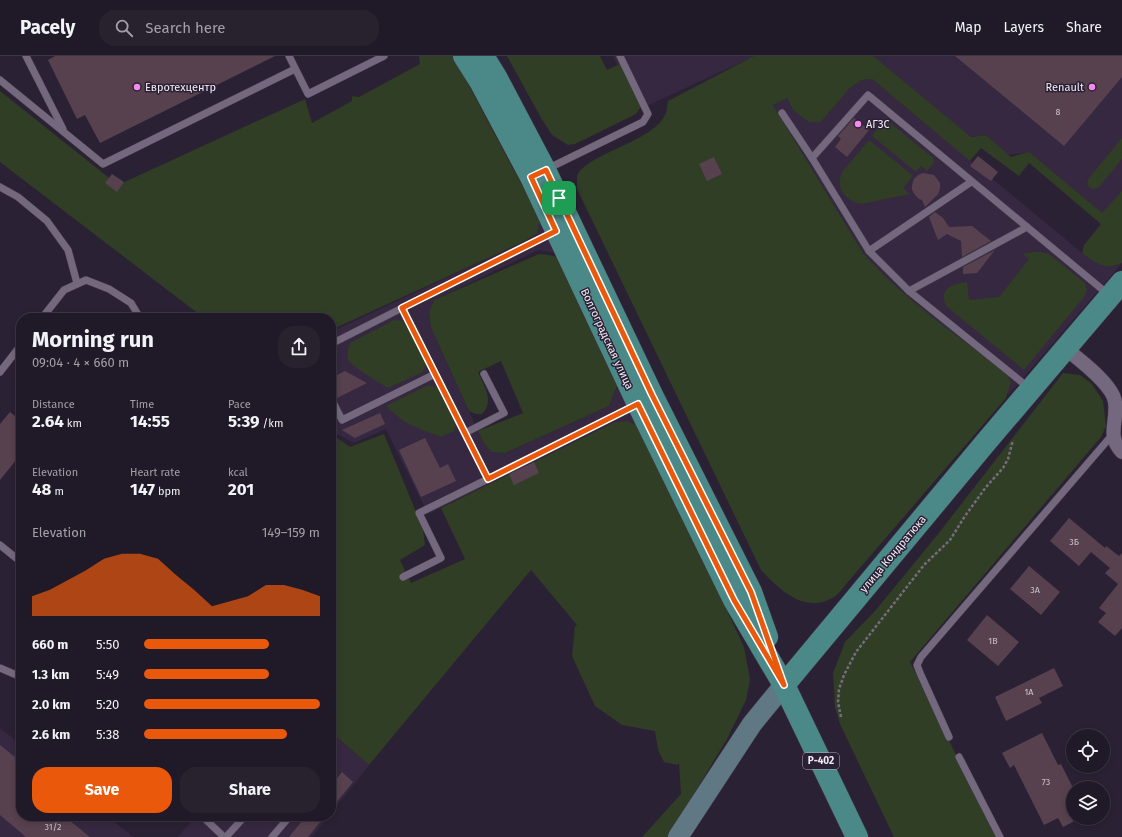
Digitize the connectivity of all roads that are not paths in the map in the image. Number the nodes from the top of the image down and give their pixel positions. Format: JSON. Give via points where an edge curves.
{"nodes":[{"id":1,"x":26,"y":56,"type":"edge"},
{"id":2,"x":289,"y":56,"type":"edge"},
{"id":3,"x":384,"y":56,"type":"edge"},
{"id":4,"x":464,"y":56,"type":"edge"},
{"id":5,"x":483,"y":56,"type":"edge"},
{"id":6,"x":620,"y":56,"type":"edge"},
{"id":7,"x":295,"y":68,"type":"junction"},
{"id":8,"x":0,"y":80,"type":"edge"},
{"id":9,"x":782,"y":113,"type":"dead end"},
{"id":10,"x":64,"y":132,"type":"junction"},
{"id":11,"x":812,"y":158,"type":"junction"},
{"id":12,"x":538,"y":173,"type":"junction"},
{"id":13,"x":971,"y":182,"type":"junction"},
{"id":14,"x":0,"y":187,"type":"edge"},
{"id":15,"x":1027,"y":227,"type":"junction"},
{"id":16,"x":556,"y":231,"type":"junction"},
{"id":17,"x":869,"y":251,"type":"junction"},
{"id":18,"x":78,"y":283,"type":"junction"},
{"id":19,"x":1116,"y":289,"type":"edge"},
{"id":20,"x":909,"y":291,"type":"junction"},
{"id":21,"x":402,"y":308,"type":"junction"},
{"id":22,"x":46,"y":313,"type":"edge"},
{"id":23,"x":137,"y":313,"type":"edge"},
{"id":24,"x":336,"y":341,"type":"edge"},
{"id":25,"x":1066,"y":349,"type":"junction"},
{"id":26,"x":16,"y":351,"type":"edge"},
{"id":27,"x":0,"y":372,"type":"edge"},
{"id":28,"x":435,"y":374,"type":"junction"},
{"id":29,"x":484,"y":374,"type":"dead end"},
{"id":30,"x":1031,"y":389,"type":"junction"},
{"id":31,"x":1119,"y":398,"type":"edge"},
{"id":32,"x":638,"y":404,"type":"junction"},
{"id":33,"x":336,"y":408,"type":"edge"},
{"id":34,"x":465,"y":432,"type":"junction"},
{"id":35,"x":1113,"y":434,"type":"junction"},
{"id":36,"x":1122,"y":452,"type":"edge"},
{"id":37,"x":488,"y":479,"type":"junction"},
{"id":38,"x":0,"y":545,"type":"edge"},
{"id":39,"x":16,"y":558,"type":"edge"},
{"id":40,"x":403,"y":577,"type":"dead end"},
{"id":41,"x":0,"y":668,"type":"edge"},
{"id":42,"x":16,"y":675,"type":"edge"},
{"id":43,"x":784,"y":685,"type":"junction"},
{"id":44,"x":949,"y":737,"type":"dead end"},
{"id":45,"x":959,"y":757,"type":"dead end"},
{"id":46,"x":207,"y":821,"type":"edge"},
{"id":47,"x":240,"y":821,"type":"edge"},
{"id":48,"x":286,"y":821,"type":"edge"},
{"id":49,"x":225,"y":837,"type":"edge"},
{"id":50,"x":272,"y":837,"type":"edge"},
{"id":51,"x":678,"y":837,"type":"edge"},
{"id":52,"x":857,"y":837,"type":"edge"},
{"id":53,"x":1000,"y":837,"type":"edge"}],
"edges":[{"from":1,"to":10,"type":"lane"},
{"from":2,"to":7,"type":"lane"},
{"from":3,"to":7,"type":"lane","via":[[308,94]]},
{"from":4,"to":12,"type":"main road","name":"Волгоградская улица"},
{"from":5,"to":12,"type":"main road","name":"Волгоградская улица","via":[[496,77]]},
{"from":6,"to":12,"type":"lane","via":[[648,114],[643,122]]},
{"from":7,"to":10,"type":"lane","via":[[103,164]]},
{"from":8,"to":10,"type":"lane"},
{"from":9,"to":11,"type":"lane"},
{"from":11,"to":13,"type":"lane","via":[[868,95]]},
{"from":11,"to":17,"type":"lane"},
{"from":12,"to":16,"type":"main road","name":"Волгоградская улица"},
{"from":12,"to":43,"type":"main road","name":"Волгоградская улица","via":[[751,592]]},
{"from":13,"to":15,"type":"lane"},
{"from":13,"to":17,"type":"lane"},
{"from":14,"to":18,"type":"lane","via":[[18,197],[47,221],[68,250]]},
{"from":15,"to":19,"type":"lane"},
{"from":15,"to":20,"type":"lane"},
{"from":16,"to":21,"type":"lane"},
{"from":16,"to":32,"type":"main road","name":"Волгоградская улица"},
{"from":17,"to":20,"type":"lane"},
{"from":18,"to":22,"type":"lane","via":[[64,290]]},
{"from":18,"to":23,"type":"lane","via":[[86,280],[109,289],[131,303]]},
{"from":19,"to":25,"type":"main road","name":"улица Кондратюка"},
{"from":20,"to":30,"type":"lane"},
{"from":21,"to":24,"type":"lane"},
{"from":21,"to":28,"type":"lane"},
{"from":25,"to":30,"type":"main road","name":"улица Кондратюка"},
{"from":25,"to":31,"type":"street"},
{"from":26,"to":27,"type":"lane"},
{"from":28,"to":33,"type":"lane","via":[[342,420]]},
{"from":28,"to":34,"type":"lane"},
{"from":29,"to":34,"type":"lane","via":[[504,413]]},
{"from":30,"to":43,"type":"main road","name":"улица Кондратюка"},
{"from":31,"to":35,"type":"street"},
{"from":32,"to":37,"type":"lane"},
{"from":32,"to":43,"type":"main road","name":"Волгоградская улица","via":[[734,600]]},
{"from":34,"to":37,"type":"lane"},
{"from":35,"to":36,"type":"street","via":[[1117,447]]},
{"from":35,"to":44,"type":"lane","via":[[921,657],[918,664],[920,673]]},
{"from":37,"to":40,"type":"lane","via":[[419,513],[441,558]]},
{"from":38,"to":39,"type":"lane"},
{"from":41,"to":42,"type":"lane"},
{"from":43,"to":51,"type":"street","name":"улица Кондратюка","via":[[752,724]]},
{"from":43,"to":52,"type":"main road","name":"Волгоградская улица","number":"Р-402"},
{"from":45,"to":53,"type":"lane"},
{"from":46,"to":49,"type":"lane"},
{"from":47,"to":49,"type":"lane"},
{"from":48,"to":50,"type":"lane"}]}
